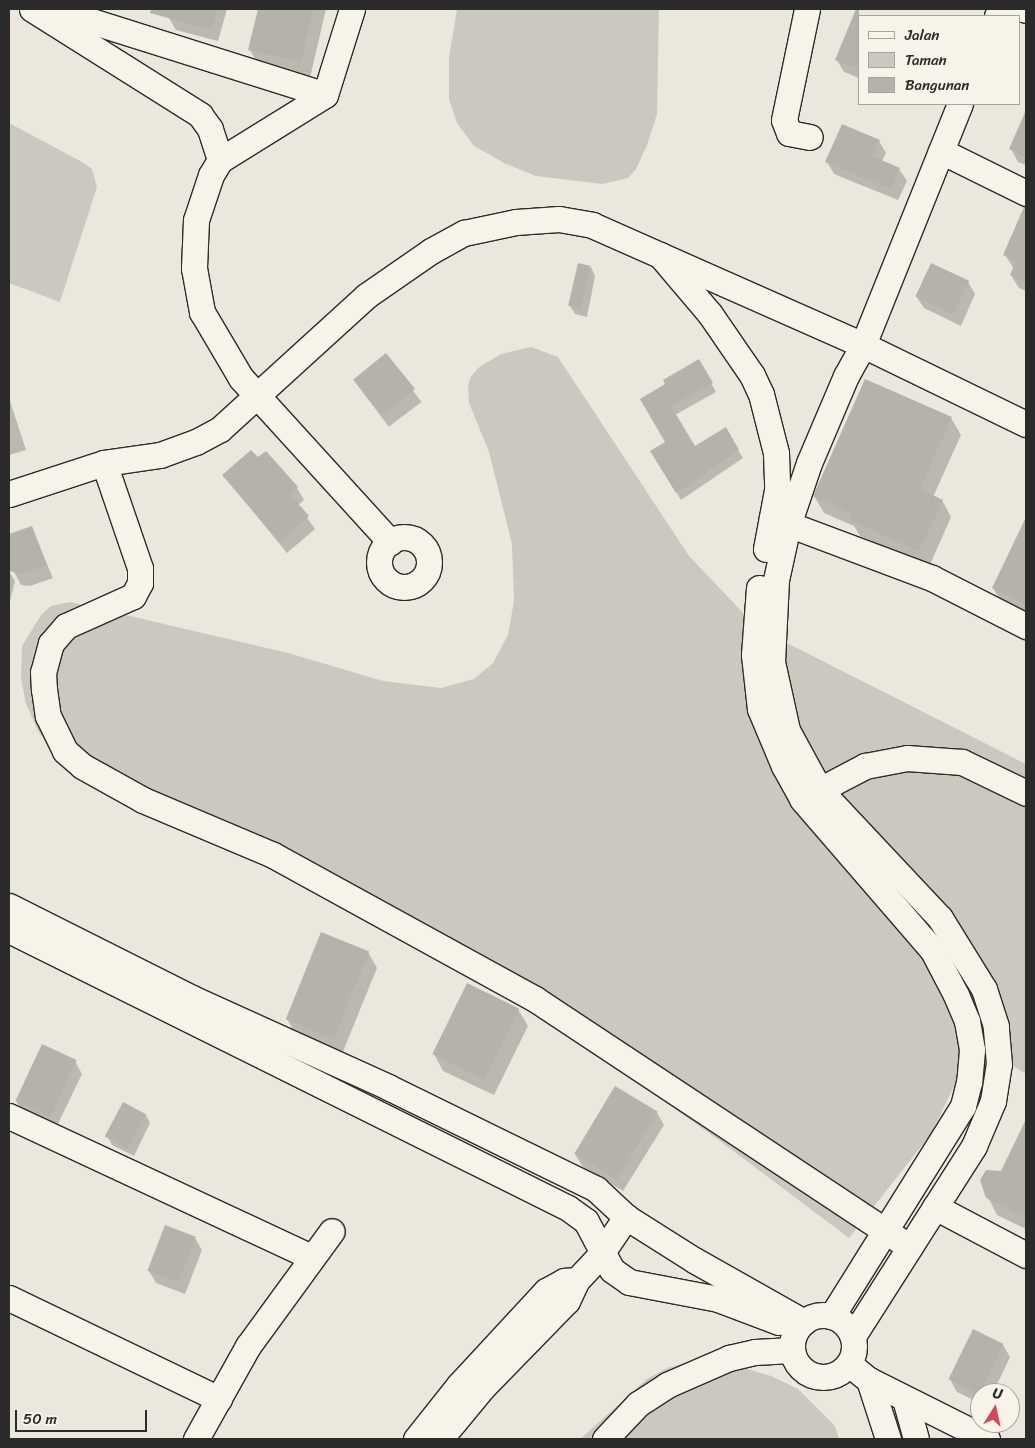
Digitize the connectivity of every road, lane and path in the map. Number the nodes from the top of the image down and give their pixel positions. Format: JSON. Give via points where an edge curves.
{"nodes":[{"id":1,"x":32,"y":9,"type":"edge"},
{"id":2,"x":53,"y":9,"type":"edge"},
{"id":3,"x":352,"y":9,"type":"edge"},
{"id":4,"x":807,"y":9,"type":"edge"},
{"id":5,"x":325,"y":95,"type":"junction"},
{"id":6,"x":960,"y":105,"type":"edge"},
{"id":7,"x":810,"y":137,"type":"dead end"},
{"id":8,"x":941,"y":151,"type":"junction"},
{"id":9,"x":220,"y":160,"type":"junction"},
{"id":10,"x":1026,"y":193,"type":"edge"},
{"id":11,"x":660,"y":255,"type":"junction"},
{"id":12,"x":863,"y":345,"type":"junction"},
{"id":13,"x":255,"y":397,"type":"junction"},
{"id":14,"x":1026,"y":424,"type":"edge"},
{"id":15,"x":104,"y":463,"type":"junction"},
{"id":16,"x":9,"y":494,"type":"edge"},
{"id":17,"x":780,"y":521,"type":"junction"},
{"id":18,"x":390,"y":542,"type":"dead end"},
{"id":19,"x":1026,"y":626,"type":"edge"},
{"id":20,"x":1026,"y":793,"type":"edge"},
{"id":21,"x":810,"y":794,"type":"junction"},
{"id":22,"x":9,"y":906,"type":"edge"},
{"id":23,"x":9,"y":930,"type":"edge"},
{"id":24,"x":9,"y":1116,"type":"edge"},
{"id":25,"x":935,"y":1207,"type":"junction"},
{"id":26,"x":626,"y":1216,"type":"junction"},
{"id":27,"x":332,"y":1231,"type":"dead end"},
{"id":28,"x":886,"y":1231,"type":"junction"},
{"id":29,"x":909,"y":1247,"type":"junction"},
{"id":30,"x":601,"y":1254,"type":"junction"},
{"id":31,"x":1026,"y":1254,"type":"edge"},
{"id":32,"x":311,"y":1256,"type":"junction"},
{"id":33,"x":577,"y":1280,"type":"junction"},
{"id":34,"x":9,"y":1298,"type":"edge"},
{"id":35,"x":832,"y":1316,"type":"junction"},
{"id":36,"x":798,"y":1334,"type":"junction"},
{"id":37,"x":853,"y":1336,"type":"junction"},
{"id":38,"x":849,"y":1364,"type":"junction"},
{"id":39,"x":869,"y":1380,"type":"junction"},
{"id":40,"x":218,"y":1399,"type":"junction"},
{"id":41,"x":905,"y":1399,"type":"junction"},
{"id":42,"x":196,"y":1439,"type":"edge"},
{"id":43,"x":416,"y":1439,"type":"edge"},
{"id":44,"x":440,"y":1439,"type":"edge"},
{"id":45,"x":604,"y":1439,"type":"edge"},
{"id":46,"x":888,"y":1439,"type":"edge"},
{"id":47,"x":916,"y":1439,"type":"edge"},
{"id":48,"x":987,"y":1439,"type":"edge"}],
"edges":[{"from":1,"to":9,"type":"street","via":[[200,115],[210,129]]},
{"from":2,"to":5,"type":"street"},
{"from":3,"to":5,"type":"street"},
{"from":4,"to":7,"type":"street","via":[[784,120],[789,133]]},
{"from":5,"to":9,"type":"street"},
{"from":6,"to":8,"type":"street"},
{"from":8,"to":10,"type":"street"},
{"from":8,"to":12,"type":"street"},
{"from":9,"to":13,"type":"street","via":[[202,195],[196,220],[194,268],[202,312],[221,349]]},
{"from":11,"to":12,"type":"street"},
{"from":11,"to":13,"type":"street","via":[[592,225],[559,218],[516,222],[464,233],[431,251],[366,296]]},
{"from":11,"to":17,"type":"street","via":[[710,314],[752,375],[761,394],[776,453]]},
{"from":12,"to":14,"type":"street"},
{"from":12,"to":17,"type":"street"},
{"from":13,"to":15,"type":"street","via":[[220,429],[196,442],[160,455]]},
{"from":13,"to":18,"type":"street"},
{"from":15,"to":16,"type":"street"},
{"from":15,"to":28,"type":"street","via":[[140,568],[140,583],[133,596],[66,626],[51,643],[43,672],[44,690],[48,716],[65,751],[82,766],[143,800],[273,855],[535,999]]},
{"from":17,"to":19,"type":"street","via":[[932,578]]},
{"from":17,"to":21,"type":"street","via":[[759,585],[754,655],[760,709]]},
{"from":20,"to":21,"type":"street","via":[[962,762],[907,758],[865,766]]},
{"from":21,"to":25,"type":"street","via":[[940,918],[984,989],[996,1026],[999,1064],[993,1101],[974,1146]]},
{"from":21,"to":28,"type":"street","via":[[933,951],[967,1021],[972,1050],[963,1106]]},
{"from":22,"to":26,"type":"street","via":[[192,998],[388,1087],[596,1189]]},
{"from":23,"to":30,"type":"street","via":[[568,1208],[586,1221],[597,1239]]},
{"from":24,"to":32,"type":"street"},
{"from":25,"to":29,"type":"street"},
{"from":25,"to":31,"type":"street"},
{"from":26,"to":30,"type":"street"},
{"from":26,"to":36,"type":"street"},
{"from":27,"to":32,"type":"street"},
{"from":28,"to":29,"type":"street"},
{"from":28,"to":35,"type":"street"},
{"from":29,"to":37,"type":"street"},
{"from":30,"to":33,"type":"street"},
{"from":30,"to":36,"type":"street","via":[[612,1270],[629,1282],[718,1299]]},
{"from":32,"to":40,"type":"street","via":[[248,1346]]},
{"from":33,"to":43,"type":"street","via":[[564,1281],[546,1291],[459,1385]]},
{"from":33,"to":44,"type":"street","via":[[567,1301],[483,1387]]},
{"from":34,"to":40,"type":"street"},
{"from":35,"to":36,"type":"street","via":[[822,1315]]},
{"from":35,"to":37,"type":"street","via":[[848,1327]]},
{"from":36,"to":38,"type":"street","via":[[802,1368],[821,1377],[831,1376]]},
{"from":36,"to":45,"type":"street","via":[[755,1352],[729,1358],[667,1385],[638,1404]]},
{"from":37,"to":38,"type":"street","via":[[855,1346]]},
{"from":38,"to":39,"type":"street"},
{"from":39,"to":41,"type":"street"},
{"from":39,"to":46,"type":"street"},
{"from":40,"to":42,"type":"street"},
{"from":41,"to":47,"type":"street"},
{"from":41,"to":48,"type":"street"}]}
